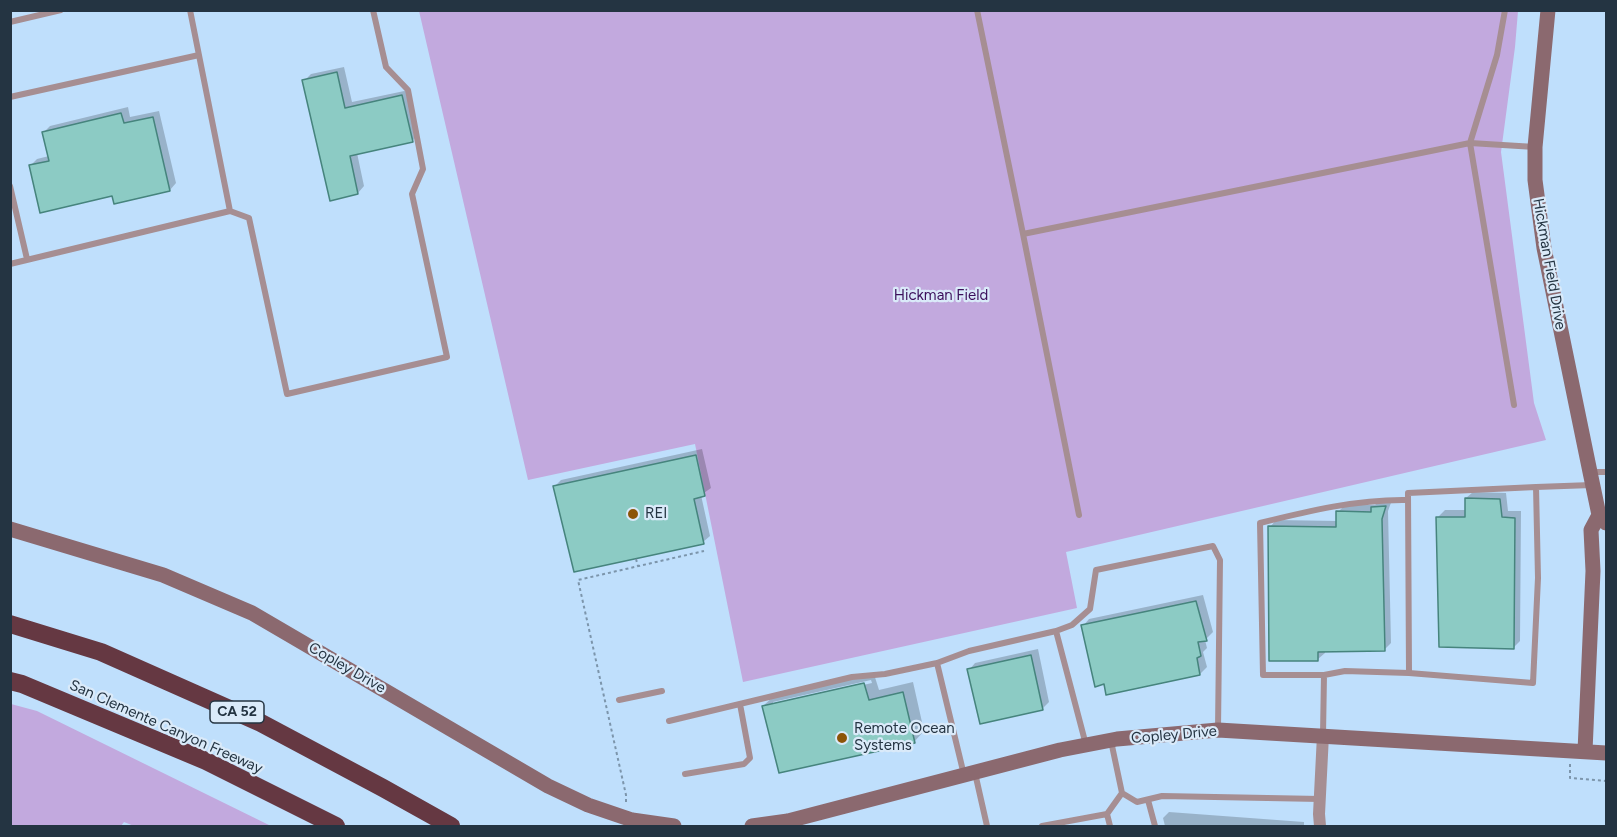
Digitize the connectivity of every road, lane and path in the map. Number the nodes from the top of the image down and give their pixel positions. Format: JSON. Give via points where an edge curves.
{"nodes":[{"id":1,"x":61,"y":10,"type":"edge"},
{"id":2,"x":190,"y":10,"type":"edge"},
{"id":3,"x":373,"y":10,"type":"edge"},
{"id":4,"x":977,"y":10,"type":"edge"},
{"id":5,"x":1505,"y":10,"type":"edge"},
{"id":6,"x":1548,"y":10,"type":"edge"},
{"id":7,"x":10,"y":22,"type":"edge"},
{"id":8,"x":199,"y":55,"type":"junction"},
{"id":9,"x":10,"y":97,"type":"edge"},
{"id":10,"x":1470,"y":143,"type":"junction"},
{"id":11,"x":1535,"y":147,"type":"junction"},
{"id":12,"x":10,"y":186,"type":"edge"},
{"id":13,"x":12,"y":197,"type":"edge"},
{"id":14,"x":230,"y":211,"type":"junction"},
{"id":15,"x":1023,"y":234,"type":"junction"},
{"id":16,"x":27,"y":260,"type":"junction"},
{"id":17,"x":10,"y":264,"type":"edge"},
{"id":18,"x":1514,"y":405,"type":"dead end"},
{"id":19,"x":1606,"y":472,"type":"edge"},
{"id":20,"x":1591,"y":478,"type":"junction"},
{"id":21,"x":1536,"y":487,"type":"junction"},
{"id":22,"x":1408,"y":500,"type":"junction"},
{"id":23,"x":1079,"y":515,"type":"dead end"},
{"id":24,"x":1603,"y":519,"type":"edge"},
{"id":25,"x":10,"y":529,"type":"edge"},
{"id":26,"x":704,"y":551,"type":"dead end"},
{"id":27,"x":636,"y":559,"type":"dead end"},
{"id":28,"x":638,"y":566,"type":"junction"},
{"id":29,"x":10,"y":624,"type":"edge"},
{"id":30,"x":1056,"y":631,"type":"junction"},
{"id":31,"x":937,"y":663,"type":"junction"},
{"id":32,"x":1409,"y":672,"type":"junction"},
{"id":33,"x":1324,"y":675,"type":"junction"},
{"id":34,"x":10,"y":681,"type":"edge"},
{"id":35,"x":662,"y":691,"type":"dead end"},
{"id":36,"x":619,"y":700,"type":"dead end"},
{"id":37,"x":740,"y":704,"type":"junction"},
{"id":38,"x":669,"y":721,"type":"dead end"},
{"id":39,"x":1218,"y":730,"type":"junction"},
{"id":40,"x":1323,"y":735,"type":"junction"},
{"id":41,"x":1111,"y":741,"type":"junction"},
{"id":42,"x":1086,"y":746,"type":"junction"},
{"id":43,"x":1606,"y":748,"type":"edge"},
{"id":44,"x":1585,"y":751,"type":"junction"},
{"id":45,"x":685,"y":774,"type":"dead end"},
{"id":46,"x":969,"y":774,"type":"junction"},
{"id":47,"x":1122,"y":793,"type":"junction"},
{"id":48,"x":1320,"y":799,"type":"junction"},
{"id":49,"x":1148,"y":800,"type":"junction"},
{"id":50,"x":1107,"y":814,"type":"junction"},
{"id":51,"x":624,"y":817,"type":"junction"},
{"id":52,"x":336,"y":826,"type":"edge"},
{"id":53,"x":451,"y":826,"type":"edge"},
{"id":54,"x":674,"y":826,"type":"edge"},
{"id":55,"x":752,"y":826,"type":"edge"},
{"id":56,"x":987,"y":826,"type":"edge"},
{"id":57,"x":1042,"y":826,"type":"edge"},
{"id":58,"x":1110,"y":826,"type":"edge"},
{"id":59,"x":1155,"y":826,"type":"edge"},
{"id":60,"x":1320,"y":826,"type":"edge"}],
"edges":[{"from":1,"to":7,"type":"lane"},
{"from":2,"to":8,"type":"lane"},
{"from":3,"to":14,"type":"lane","via":[[386,68],[408,90],[423,169],[412,194],[447,357],[287,394],[249,218]]},
{"from":4,"to":15,"type":"lane"},
{"from":5,"to":10,"type":"lane","via":[[1497,55]]},
{"from":6,"to":11,"type":"street","name":"Hickman Field Drive"},
{"from":8,"to":9,"type":"lane"},
{"from":8,"to":14,"type":"lane"},
{"from":10,"to":11,"type":"lane"},
{"from":10,"to":15,"type":"lane"},
{"from":10,"to":18,"type":"lane"},
{"from":11,"to":20,"type":"street","name":"Hickman Field Drive","via":[[1544,248]]},
{"from":12,"to":13,"type":"lane"},
{"from":13,"to":16,"type":"lane"},
{"from":14,"to":16,"type":"lane"},
{"from":15,"to":23,"type":"lane"},
{"from":16,"to":17,"type":"lane"},
{"from":19,"to":20,"type":"lane"},
{"from":20,"to":21,"type":"lane"},
{"from":20,"to":24,"type":"street","name":"Hickman Field Drive"},
{"from":21,"to":22,"type":"lane","via":[[1408,493]]},
{"from":21,"to":32,"type":"lane","via":[[1538,578],[1533,683]]},
{"from":22,"to":32,"type":"lane"},
{"from":22,"to":33,"type":"lane","via":[[1318,509],[1260,523],[1263,675]]},
{"from":24,"to":44,"type":"street","name":"Hickman Field Drive","via":[[1591,530],[1593,571]]},
{"from":25,"to":51,"type":"street","name":"Copley Drive","via":[[163,575],[252,613],[548,786]]},
{"from":26,"to":28,"type":"path"},
{"from":27,"to":28,"type":"path"},
{"from":28,"to":51,"type":"path","via":[[578,580],[626,795]]},
{"from":29,"to":53,"type":"highway","number":"CA 52","via":[[101,652],[261,723]]},
{"from":30,"to":31,"type":"lane","via":[[969,651]]},
{"from":30,"to":39,"type":"lane","via":[[1072,625],[1090,609],[1096,570],[1213,546],[1220,560]]},
{"from":30,"to":42,"type":"lane"},
{"from":31,"to":37,"type":"lane","via":[[885,675],[852,677]]},
{"from":31,"to":46,"type":"lane"},
{"from":32,"to":33,"type":"lane","via":[[1345,670]]},
{"from":33,"to":40,"type":"lane"},
{"from":34,"to":52,"type":"highway","name":"San Clemente Canyon Freeway","via":[[206,761]]},
{"from":35,"to":36,"type":"lane"},
{"from":37,"to":38,"type":"lane"},
{"from":37,"to":45,"type":"lane","via":[[750,758],[744,764]]},
{"from":39,"to":40,"type":"street","name":"Copley Drive"},
{"from":39,"to":41,"type":"street","name":"Copley Drive"},
{"from":40,"to":44,"type":"street","name":"Copley Drive"},
{"from":40,"to":48,"type":"street"},
{"from":41,"to":42,"type":"street","name":"Copley Drive"},
{"from":41,"to":47,"type":"lane"},
{"from":42,"to":46,"type":"street","name":"Copley Drive"},
{"from":43,"to":44,"type":"street","name":"Copley Drive"},
{"from":46,"to":55,"type":"street","name":"Copley Drive"},
{"from":46,"to":56,"type":"lane"},
{"from":47,"to":49,"type":"lane","via":[[1137,802]]},
{"from":47,"to":50,"type":"lane"},
{"from":48,"to":49,"type":"lane","via":[[1162,796]]},
{"from":48,"to":60,"type":"street"},
{"from":49,"to":59,"type":"lane"},
{"from":50,"to":57,"type":"lane"},
{"from":50,"to":58,"type":"lane"},
{"from":51,"to":54,"type":"street","name":"Copley Drive"}]}
